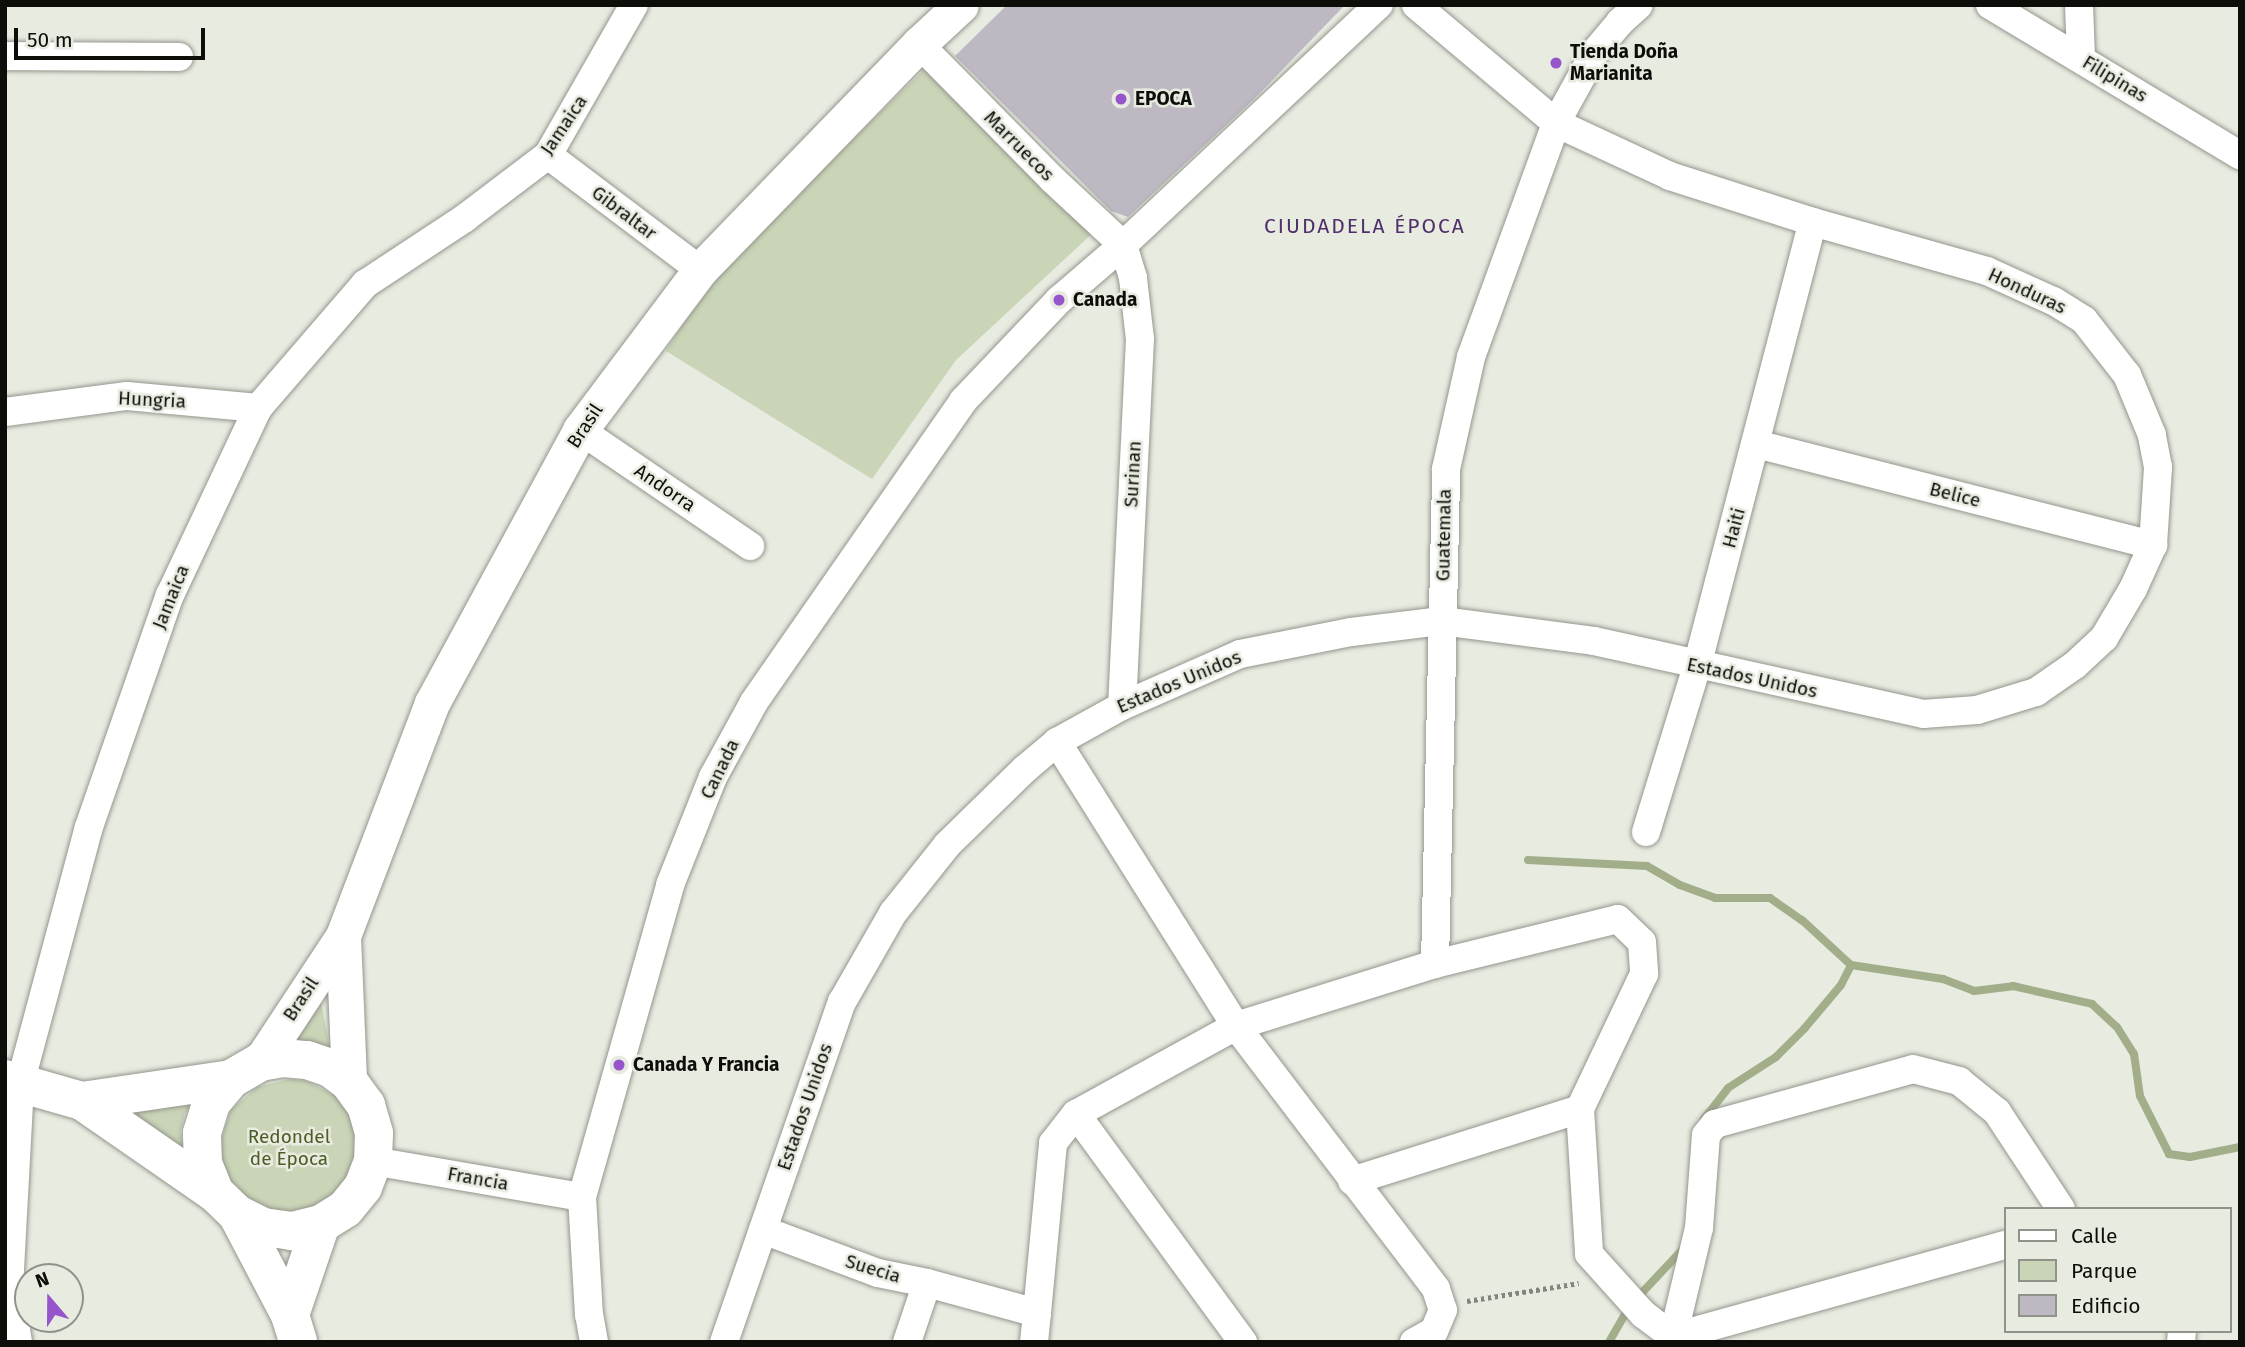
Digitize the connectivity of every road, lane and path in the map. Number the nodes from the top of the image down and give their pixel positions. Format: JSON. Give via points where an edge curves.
{"nodes":[{"id":1,"x":634,"y":5,"type":"edge"},
{"id":2,"x":961,"y":5,"type":"edge"},
{"id":3,"x":1379,"y":5,"type":"edge"},
{"id":4,"x":1416,"y":5,"type":"edge"},
{"id":5,"x":1639,"y":5,"type":"edge"},
{"id":6,"x":1990,"y":5,"type":"edge"},
{"id":7,"x":2079,"y":5,"type":"edge"},
{"id":8,"x":919,"y":44,"type":"junction"},
{"id":9,"x":5,"y":56,"type":"edge"},
{"id":10,"x":179,"y":57,"type":"dead end"},
{"id":11,"x":2081,"y":58,"type":"junction"},
{"id":12,"x":1556,"y":123,"type":"junction"},
{"id":13,"x":548,"y":155,"type":"junction"},
{"id":14,"x":2240,"y":155,"type":"edge"},
{"id":15,"x":1813,"y":222,"type":"junction"},
{"id":16,"x":1123,"y":245,"type":"junction"},
{"id":17,"x":700,"y":270,"type":"junction"},
{"id":18,"x":258,"y":408,"type":"junction"},
{"id":19,"x":5,"y":412,"type":"edge"},
{"id":20,"x":580,"y":430,"type":"junction"},
{"id":21,"x":1756,"y":444,"type":"junction"},
{"id":22,"x":2153,"y":545,"type":"junction"},
{"id":23,"x":750,"y":546,"type":"dead end"},
{"id":24,"x":1442,"y":621,"type":"junction"},
{"id":25,"x":1697,"y":666,"type":"junction"},
{"id":26,"x":2036,"y":692,"type":"joint"},
{"id":27,"x":1122,"y":706,"type":"junction"},
{"id":28,"x":1057,"y":741,"type":"junction"},
{"id":29,"x":1646,"y":832,"type":"dead end"},
{"id":30,"x":343,"y":936,"type":"junction"},
{"id":31,"x":1435,"y":964,"type":"junction"},
{"id":32,"x":1236,"y":1026,"type":"junction"},
{"id":33,"x":246,"y":1071,"type":"junction"},
{"id":34,"x":12,"y":1082,"type":"edge"},
{"id":35,"x":349,"y":1082,"type":"junction"},
{"id":36,"x":82,"y":1101,"type":"junction"},
{"id":37,"x":1580,"y":1109,"type":"junction"},
{"id":38,"x":1076,"y":1114,"type":"junction"},
{"id":39,"x":373,"y":1161,"type":"junction"},
{"id":40,"x":1352,"y":1181,"type":"junction"},
{"id":41,"x":582,"y":1197,"type":"junction"},
{"id":42,"x":226,"y":1204,"type":"junction"},
{"id":43,"x":2060,"y":1207,"type":"edge"},
{"id":44,"x":321,"y":1224,"type":"junction"},
{"id":45,"x":762,"y":1230,"type":"junction"},
{"id":46,"x":2004,"y":1245,"type":"edge"},
{"id":47,"x":1608,"y":1279,"type":"junction"},
{"id":48,"x":927,"y":1283,"type":"junction"},
{"id":49,"x":1443,"y":1310,"type":"junction"},
{"id":50,"x":1037,"y":1312,"type":"junction"},
{"id":51,"x":294,"y":1328,"type":"edge"},
{"id":52,"x":1672,"y":1339,"type":"edge"},
{"id":53,"x":18,"y":1342,"type":"edge"},
{"id":54,"x":594,"y":1342,"type":"edge"},
{"id":55,"x":724,"y":1342,"type":"edge"},
{"id":56,"x":907,"y":1342,"type":"edge"},
{"id":57,"x":1034,"y":1342,"type":"edge"},
{"id":58,"x":1243,"y":1342,"type":"edge"},
{"id":59,"x":1413,"y":1342,"type":"edge"}],
"edges":[{"from":1,"to":13,"type":"street","name":"Jamaica"},
{"from":2,"to":8,"type":"street","name":"Brasil"},
{"from":3,"to":16,"type":"street","name":"Canada"},
{"from":4,"to":12,"type":"street","name":"Honduras"},
{"from":5,"to":12,"type":"street","name":"Guatemala","via":[[1595,52]]},
{"from":6,"to":11,"type":"street","name":"Filipinas"},
{"from":7,"to":11,"type":"street"},
{"from":8,"to":16,"type":"street","name":"Marruecos"},
{"from":8,"to":17,"type":"street","name":"Brasil"},
{"from":9,"to":10,"type":"street"},
{"from":11,"to":14,"type":"street","name":"Filipinas"},
{"from":12,"to":15,"type":"street","name":"Honduras","via":[[1670,176]]},
{"from":12,"to":24,"type":"street","name":"Guatemala","via":[[1471,357],[1446,470]]},
{"from":13,"to":17,"type":"street","name":"Gibraltar"},
{"from":13,"to":18,"type":"street","name":"Jamaica","via":[[365,285]]},
{"from":15,"to":21,"type":"street","name":"Haiti"},
{"from":15,"to":22,"type":"street","name":"Honduras","via":[[1987,271],[2084,320],[2127,375],[2152,435],[2158,467]]},
{"from":16,"to":27,"type":"street","name":"Surinan","via":[[1133,278],[1140,340]]},
{"from":16,"to":41,"type":"street","name":"Canada","via":[[1059,300],[963,401],[754,702],[713,777],[670,885]]},
{"from":17,"to":20,"type":"street","name":"Brasil"},
{"from":18,"to":19,"type":"street","name":"Hungria","via":[[127,396]]},
{"from":18,"to":34,"type":"street","name":"Jamaica","via":[[165,607],[89,827]]},
{"from":20,"to":23,"type":"street","name":"Andorra"},
{"from":20,"to":30,"type":"street","name":"Brasil","via":[[432,703]]},
{"from":21,"to":22,"type":"street","name":"Belice"},
{"from":21,"to":25,"type":"street","name":"Haiti"},
{"from":22,"to":26,"type":"street","name":"Honduras","via":[[2104,638]]},
{"from":24,"to":25,"type":"street","name":"Estados Unidos","via":[[1594,641]]},
{"from":24,"to":27,"type":"street","name":"Estados Unidos","via":[[1351,632],[1240,654]]},
{"from":24,"to":31,"type":"street","name":"Guatemala"},
{"from":25,"to":26,"type":"street","name":"Estados Unidos","via":[[1923,715],[1977,710]]},
{"from":25,"to":29,"type":"street","name":"Haiti"},
{"from":27,"to":28,"type":"street","name":"Estados Unidos"},
{"from":28,"to":32,"type":"street"},
{"from":28,"to":45,"type":"street","name":"Estados Unidos","via":[[947,845],[893,913],[842,1003]]},
{"from":30,"to":33,"type":"street","name":"Brasil"},
{"from":30,"to":35,"type":"street","name":"Brasil"},
{"from":31,"to":32,"type":"street"},
{"from":31,"to":37,"type":"street","via":[[1618,919],[1642,942],[1644,974]]},
{"from":32,"to":38,"type":"street"},
{"from":32,"to":40,"type":"street"},
{"from":33,"to":35,"type":"main road","via":[[283,1058],[307,1060],[330,1068]]},
{"from":33,"to":36,"type":"main road"},
{"from":33,"to":42,"type":"main road","via":[[211,1103],[202,1133],[203,1164]]},
{"from":34,"to":36,"type":"main road"},
{"from":34,"to":53,"type":"street","name":"Jamaica","via":[[9,1288]]},
{"from":35,"to":39,"type":"main road","via":[[366,1105],[374,1133]]},
{"from":36,"to":42,"type":"main road"},
{"from":37,"to":40,"type":"street"},
{"from":37,"to":47,"type":"street","via":[[1589,1254]]},
{"from":38,"to":50,"type":"street","via":[[1053,1143]]},
{"from":38,"to":58,"type":"street"},
{"from":39,"to":41,"type":"street","name":"Francia"},
{"from":39,"to":44,"type":"main road","via":[[363,1187],[345,1209]]},
{"from":40,"to":49,"type":"street","via":[[1436,1289]]},
{"from":41,"to":54,"type":"street","name":"Canada"},
{"from":42,"to":44,"type":"main road","via":[[263,1227],[292,1231]]},
{"from":42,"to":51,"type":"main road"},
{"from":43,"to":52,"type":"street","via":[[1997,1112],[1959,1082],[1913,1069],[1715,1124],[1706,1135],[1699,1228]]},
{"from":44,"to":51,"type":"main road"},
{"from":45,"to":48,"type":"street","name":"Suecia","via":[[878,1273]]},
{"from":45,"to":55,"type":"street","name":"Estados Unidos"},
{"from":46,"to":52,"type":"street"},
{"from":47,"to":49,"type":"path","via":[[1466,1301]]},
{"from":47,"to":52,"type":"street"},
{"from":48,"to":50,"type":"street"},
{"from":48,"to":56,"type":"street","name":"Suecia"},
{"from":49,"to":59,"type":"street","via":[[1434,1331]]},
{"from":50,"to":57,"type":"street"}]}
